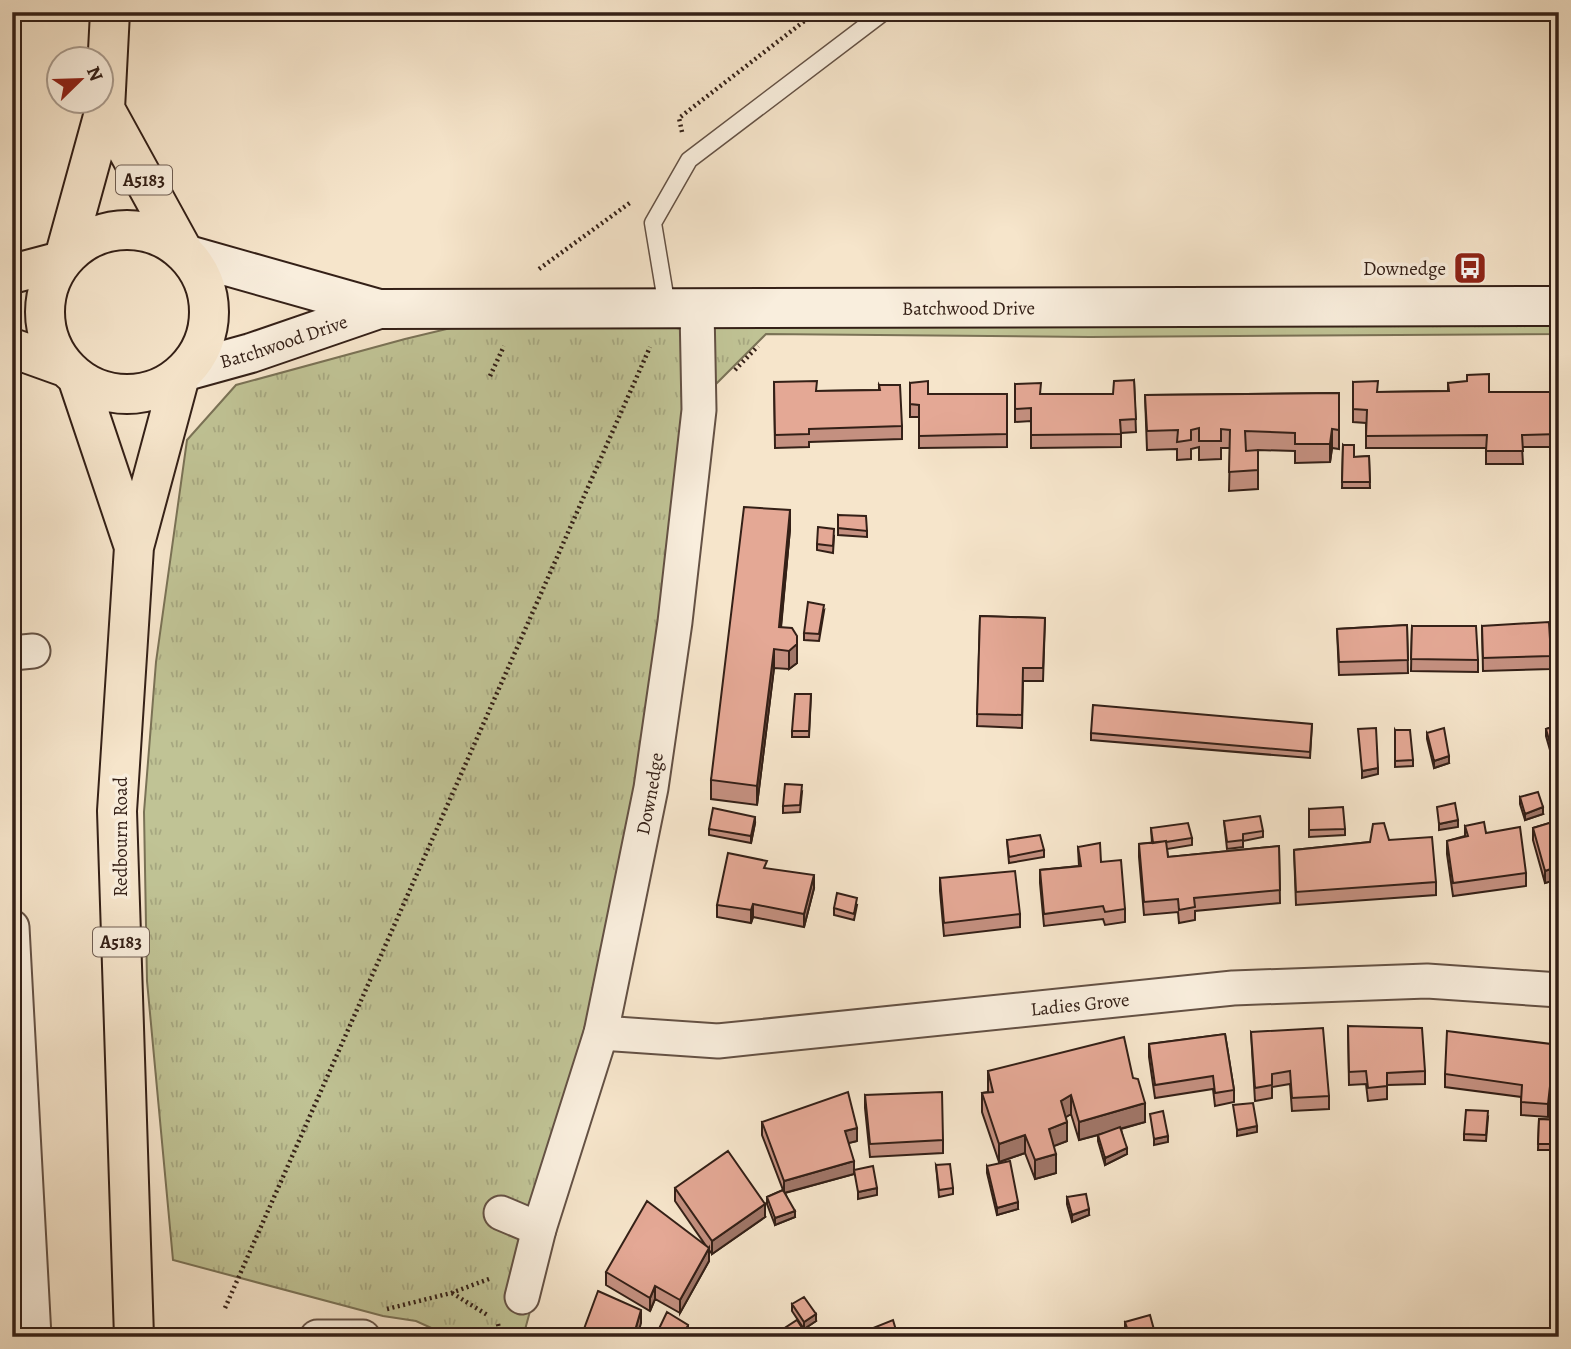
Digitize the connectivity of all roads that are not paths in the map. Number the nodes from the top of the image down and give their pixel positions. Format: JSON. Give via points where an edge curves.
{"nodes":[{"id":1,"x":110,"y":12,"type":"edge"},
{"id":2,"x":884,"y":12,"type":"edge"},
{"id":3,"x":108,"y":46,"type":"edge"},
{"id":4,"x":103,"y":116,"type":"edge"},
{"id":5,"x":109,"y":116,"type":"edge"},
{"id":6,"x":186,"y":253,"type":"junction"},
{"id":7,"x":63,"y":260,"type":"junction"},
{"id":8,"x":12,"y":274,"type":"edge"},
{"id":9,"x":1559,"y":306,"type":"edge"},
{"id":10,"x":682,"y":308,"type":"junction"},
{"id":11,"x":379,"y":309,"type":"junction"},
{"id":12,"x":12,"y":348,"type":"edge"},
{"id":13,"x":72,"y":373,"type":"junction"},
{"id":14,"x":183,"y":374,"type":"junction"},
{"id":15,"x":134,"y":547,"type":"junction"},
{"id":16,"x":12,"y":927,"type":"edge"},
{"id":17,"x":1559,"y":990,"type":"edge"},
{"id":18,"x":15,"y":1000,"type":"edge"},
{"id":19,"x":601,"y":1033,"type":"junction"},
{"id":20,"x":501,"y":1213,"type":"dead end"},
{"id":21,"x":540,"y":1229,"type":"junction"},
{"id":22,"x":526,"y":1281,"type":"road end"},
{"id":23,"x":34,"y":1337,"type":"edge"},
{"id":24,"x":134,"y":1337,"type":"edge"},
{"id":25,"x":317,"y":1337,"type":"edge"},
{"id":26,"x":363,"y":1337,"type":"edge"}],
"edges":[{"from":1,"to":3,"type":"main road","number":"A5183"},
{"from":2,"to":10,"type":"lane","via":[[689,160],[653,223]]},
{"from":4,"to":7,"type":"main road","number":"A5183"},
{"from":5,"to":6,"type":"main road","number":"A5183"},
{"from":6,"to":7,"type":"main road","via":[[161,236],[135,229],[109,231],[85,241]]},
{"from":6,"to":11,"type":"street","name":"Batchwood Drive"},
{"from":6,"to":14,"type":"main road","via":[[202,276],[210,301],[205,338]]},
{"from":7,"to":8,"type":"main road"},
{"from":7,"to":13,"type":"main road","via":[[48,287],[44,315],[50,343]]},
{"from":9,"to":10,"type":"street","name":"Batchwood Drive"},
{"from":10,"to":11,"type":"street","name":"Batchwood Drive"},
{"from":10,"to":19,"type":"street","name":"Downedge","via":[[699,410],[651,788]]},
{"from":11,"to":14,"type":"street","name":"Batchwood Drive"},
{"from":12,"to":13,"type":"main road"},
{"from":13,"to":14,"type":"main road","via":[[103,392],[130,396],[157,390]]},
{"from":13,"to":15,"type":"main road","name":"Redbourn Road","number":"A5183"},
{"from":14,"to":15,"type":"main road","name":"Redbourn Road","number":"A5183"},
{"from":15,"to":24,"type":"main road","name":"Redbourn Road","number":"A5183","via":[[117,811]]},
{"from":16,"to":18,"type":"street"},
{"from":17,"to":19,"type":"street","name":"Ladies Grove","via":[[1427,981],[1233,988],[718,1041]]},
{"from":18,"to":23,"type":"street"},
{"from":19,"to":21,"type":"street","name":"Downedge"},
{"from":20,"to":21,"type":"street"},
{"from":21,"to":22,"type":"street","name":"Downedge"},
{"from":25,"to":26,"type":"street"}]}
